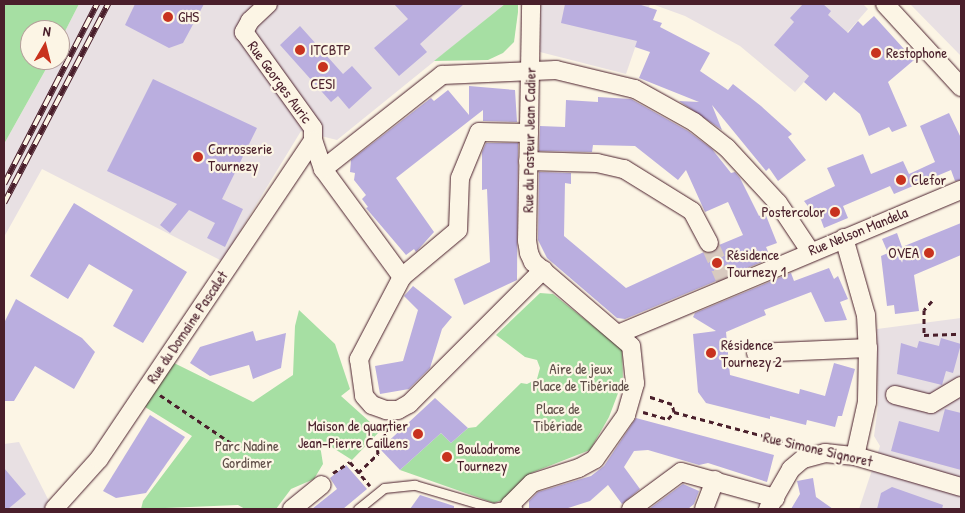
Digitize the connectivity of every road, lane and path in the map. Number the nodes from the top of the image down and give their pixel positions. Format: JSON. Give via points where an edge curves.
{"nodes":[{"id":1,"x":268,"y":4,"type":"edge"},
{"id":2,"x":531,"y":4,"type":"edge"},
{"id":3,"x":884,"y":4,"type":"edge"},
{"id":4,"x":530,"y":70,"type":"junction"},
{"id":5,"x":961,"y":86,"type":"edge"},
{"id":6,"x":529,"y":132,"type":"junction"},
{"id":7,"x":313,"y":140,"type":"junction"},
{"id":8,"x":528,"y":161,"type":"junction"},
{"id":9,"x":323,"y":169,"type":"junction"},
{"id":10,"x":961,"y":190,"type":"edge"},
{"id":11,"x":844,"y":238,"type":"junction"},
{"id":12,"x":709,"y":243,"type":"tunnel mouth"},
{"id":13,"x":810,"y":251,"type":"junction"},
{"id":14,"x":543,"y":270,"type":"junction"},
{"id":15,"x":402,"y":277,"type":"junction"},
{"id":16,"x":932,"y":301,"type":"dead end"},
{"id":17,"x":618,"y":334,"type":"junction"},
{"id":18,"x":961,"y":334,"type":"edge"},
{"id":19,"x":868,"y":348,"type":"junction"},
{"id":20,"x":756,"y":352,"type":"dead end"},
{"id":21,"x":150,"y":383,"type":"junction"},
{"id":22,"x":961,"y":386,"type":"edge"},
{"id":23,"x":895,"y":395,"type":"dead end"},
{"id":24,"x":630,"y":400,"type":"junction"},
{"id":25,"x":372,"y":406,"type":"junction"},
{"id":26,"x":674,"y":412,"type":"junction"},
{"id":27,"x":797,"y":445,"type":"dead end"},
{"id":28,"x":240,"y":449,"type":"dead end"},
{"id":29,"x":855,"y":456,"type":"junction"},
{"id":30,"x":358,"y":473,"type":"junction"},
{"id":31,"x":715,"y":480,"type":"junction"},
{"id":32,"x":322,"y":485,"type":"joint"},
{"id":33,"x":961,"y":486,"type":"edge"},
{"id":34,"x":377,"y":494,"type":"junction"},
{"id":35,"x":772,"y":503,"type":"edge"},
{"id":36,"x":512,"y":507,"type":"edge"},
{"id":37,"x":54,"y":509,"type":"edge"},
{"id":38,"x":292,"y":509,"type":"edge"},
{"id":39,"x":358,"y":509,"type":"edge"},
{"id":40,"x":631,"y":509,"type":"edge"},
{"id":41,"x":704,"y":509,"type":"edge"}],
"edges":[{"from":1,"to":7,"type":"street","name":"Rue Georges Auric","via":[[250,21],[244,32],[313,128]]},
{"from":2,"to":4,"type":"street","name":"Rue du Pasteur Jean Cadier"},
{"from":3,"to":5,"type":"street"},
{"from":4,"to":6,"type":"street","name":"Rue du Pasteur Jean Cadier"},
{"from":4,"to":9,"type":"street","via":[[442,75]]},
{"from":4,"to":13,"type":"street","via":[[556,70],[615,82],[672,106],[727,148],[778,203]]},
{"from":6,"to":8,"type":"street","name":"Rue du Pasteur Jean Cadier"},
{"from":6,"to":15,"type":"street","via":[[479,132],[460,178],[458,230]]},
{"from":7,"to":9,"type":"street","name":"Rue Georges Auric"},
{"from":7,"to":21,"type":"street","name":"Rue du Domaine Pascalet"},
{"from":8,"to":12,"type":"street","via":[[597,163],[624,169],[692,211]]},
{"from":8,"to":14,"type":"street","name":"Rue du Pasteur Jean Cadier","via":[[527,242],[533,262]]},
{"from":9,"to":15,"type":"street","name":"Rue Georges Auric"},
{"from":10,"to":11,"type":"street","name":"Rue Nelson Mandela"},
{"from":11,"to":13,"type":"street","name":"Rue Nelson Mandela"},
{"from":11,"to":19,"type":"street","via":[[866,315]]},
{"from":13,"to":17,"type":"street","name":"Rue Nelson Mandela"},
{"from":14,"to":17,"type":"street"},
{"from":14,"to":25,"type":"street","via":[[409,404],[398,410]]},
{"from":15,"to":25,"type":"street","via":[[359,359],[364,396]]},
{"from":16,"to":18,"type":"path","via":[[924,310],[924,335]]},
{"from":17,"to":24,"type":"street","via":[[631,346],[635,383]]},
{"from":19,"to":20,"type":"street"},
{"from":19,"to":29,"type":"street","via":[[867,402]]},
{"from":21,"to":28,"type":"path","via":[[155,391]]},
{"from":21,"to":37,"type":"street","name":"Rue du Domaine Pascalet","via":[[99,459]]},
{"from":22,"to":23,"type":"street","via":[[931,404]]},
{"from":24,"to":26,"type":"path","name":"Rue Simone Signoret","via":[[672,404]]},
{"from":24,"to":26,"type":"path","name":"Rue Simone Signoret","via":[[668,419]]},
{"from":24,"to":36,"type":"street","via":[[595,459],[579,468],[532,483]]},
{"from":25,"to":30,"type":"path","via":[[388,431],[377,445],[378,454]]},
{"from":26,"to":27,"type":"path","name":"Rue Simone Signoret"},
{"from":29,"to":33,"type":"street","name":"Rue Simone Signoret"},
{"from":29,"to":35,"type":"street","name":"Rue Simone Signoret","via":[[825,453],[803,459],[791,469]]},
{"from":30,"to":32,"type":"path","via":[[350,462],[343,464]]},
{"from":30,"to":34,"type":"path"},
{"from":31,"to":35,"type":"street"},
{"from":31,"to":40,"type":"street","via":[[680,472]]},
{"from":31,"to":41,"type":"street"},
{"from":32,"to":38,"type":"street"},
{"from":34,"to":36,"type":"lane","via":[[384,488],[415,485],[493,508]]},
{"from":34,"to":39,"type":"lane"}]}
